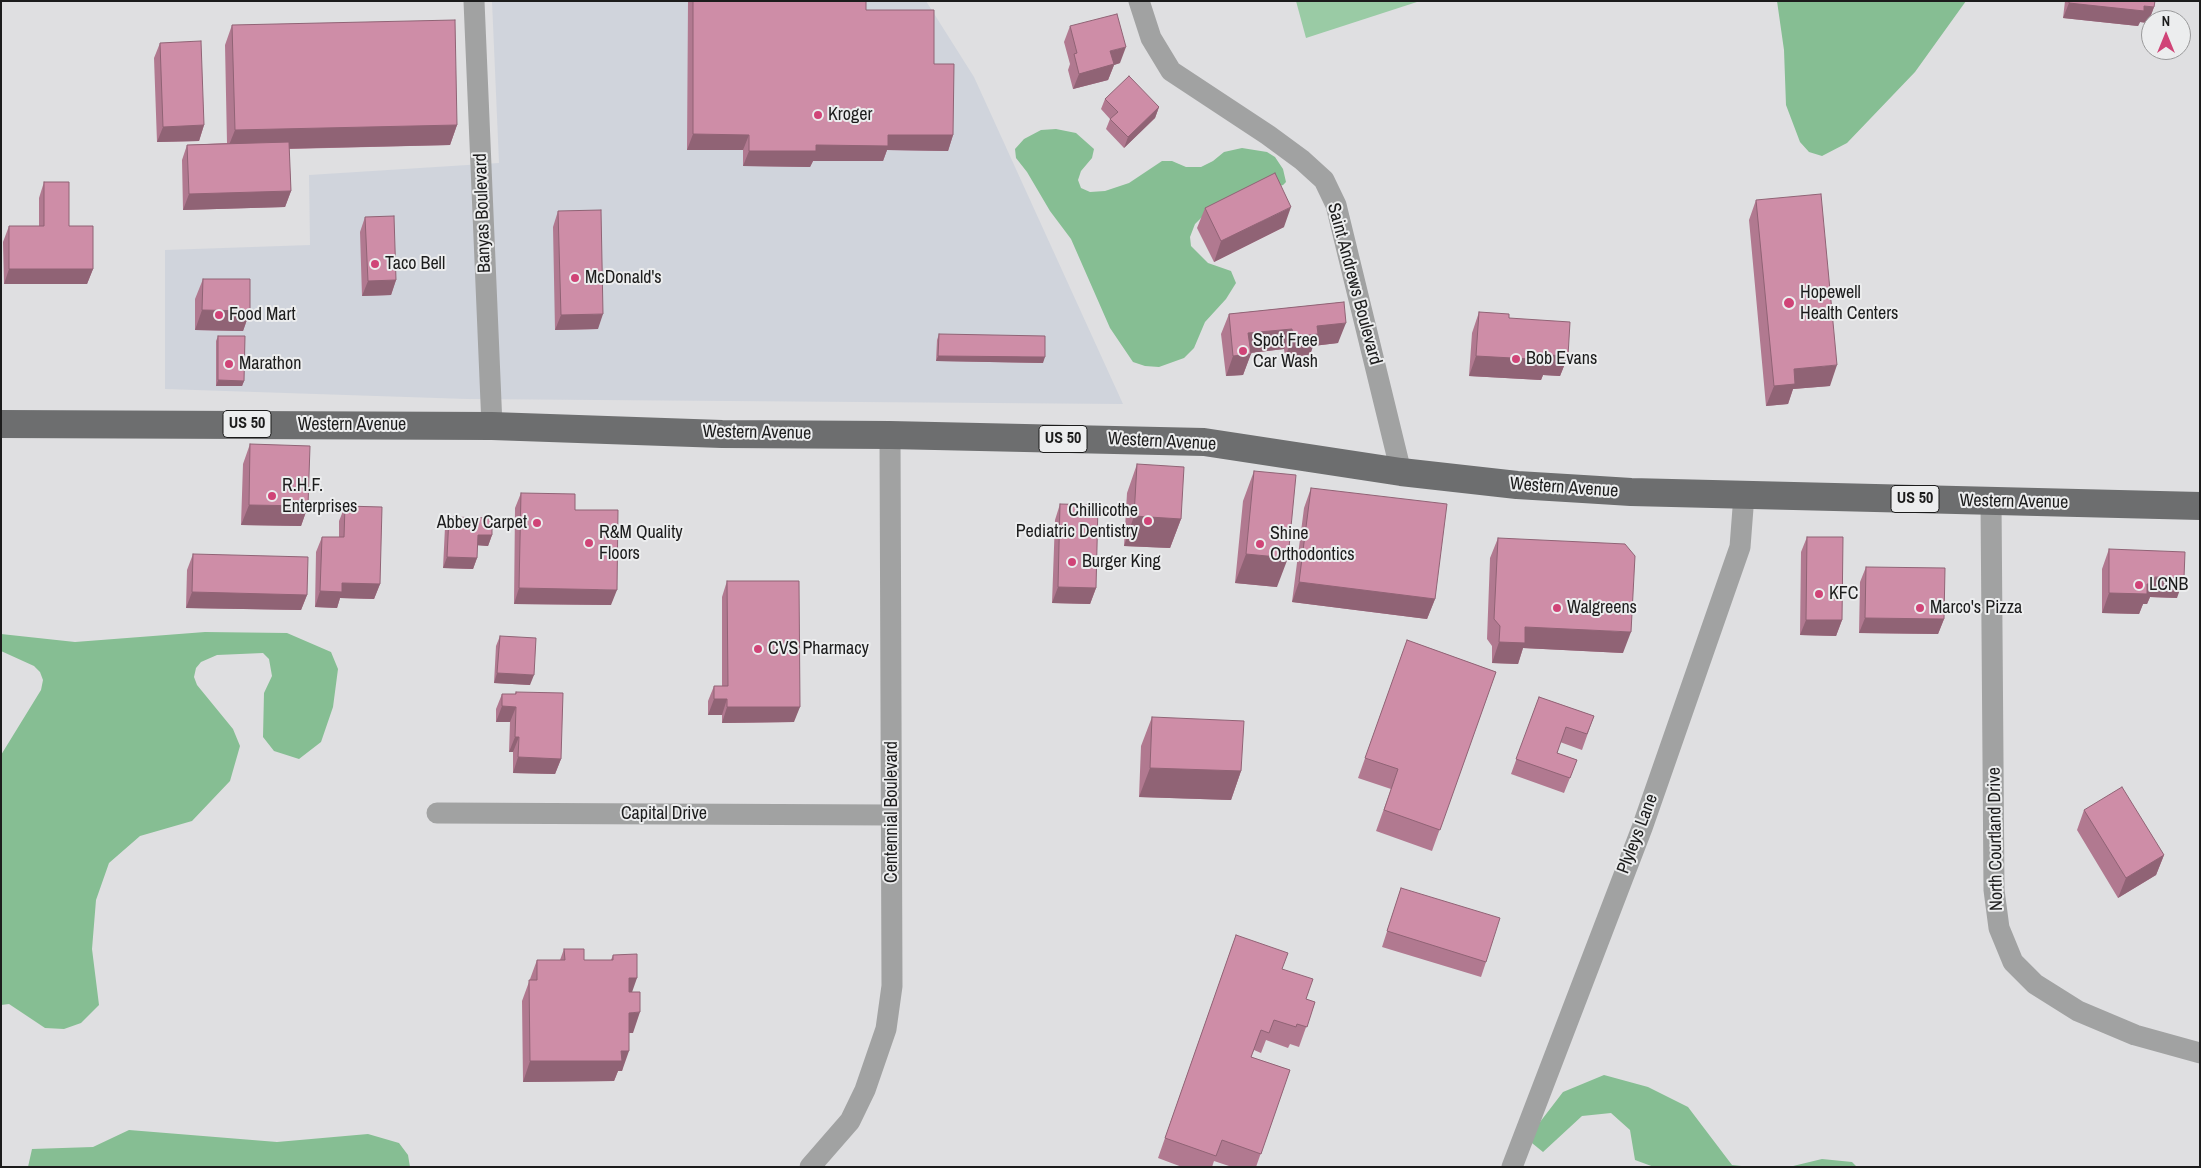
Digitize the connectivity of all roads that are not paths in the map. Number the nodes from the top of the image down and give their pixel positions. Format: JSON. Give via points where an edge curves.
{"nodes":[{"id":1,"x":474,"y":1,"type":"edge"},
{"id":2,"x":1140,"y":1,"type":"edge"},
{"id":3,"x":1,"y":424,"type":"edge"},
{"id":4,"x":492,"y":426,"type":"junction"},
{"id":5,"x":890,"y":434,"type":"junction"},
{"id":6,"x":1401,"y":472,"type":"junction"},
{"id":7,"x":1744,"y":495,"type":"junction"},
{"id":8,"x":1991,"y":501,"type":"junction"},
{"id":9,"x":2200,"y":506,"type":"edge"},
{"id":10,"x":437,"y":813,"type":"dead end"},
{"id":11,"x":891,"y":815,"type":"junction"},
{"id":12,"x":2200,"y":1053,"type":"edge"},
{"id":13,"x":810,"y":1167,"type":"edge"},
{"id":14,"x":1512,"y":1167,"type":"edge"}],
"edges":[{"from":1,"to":4,"type":"street","name":"Banyas Boulevard"},
{"from":2,"to":6,"type":"street","name":"Saint Andrews Boulevard","via":[[1151,38],[1171,70],[1268,135],[1324,180],[1336,205]]},
{"from":3,"to":4,"type":"main road","name":"Western Avenue","number":"US 50"},
{"from":4,"to":5,"type":"main road","name":"Western Avenue","number":"US 50","via":[[722,434]]},
{"from":5,"to":6,"type":"main road","name":"Western Avenue","number":"US 50","via":[[1204,442]]},
{"from":5,"to":11,"type":"street","name":"Centennial Boulevard"},
{"from":6,"to":7,"type":"main road","name":"Western Avenue","number":"US 50","via":[[1516,485]]},
{"from":7,"to":8,"type":"main road","name":"Western Avenue","number":"US 50"},
{"from":7,"to":14,"type":"street","name":"Plyleys Lane","via":[[1740,547],[1642,828]]},
{"from":8,"to":9,"type":"main road","name":"Western Avenue","number":"US 50"},
{"from":8,"to":12,"type":"street","name":"North Courtland Drive","via":[[1994,890],[1999,928],[2013,962],[2035,984],[2078,1011],[2135,1035]]},
{"from":10,"to":11,"type":"street","name":"Capital Drive"},
{"from":11,"to":13,"type":"street","name":"Centennial Boulevard","via":[[892,986],[886,1029],[850,1121]]}]}
